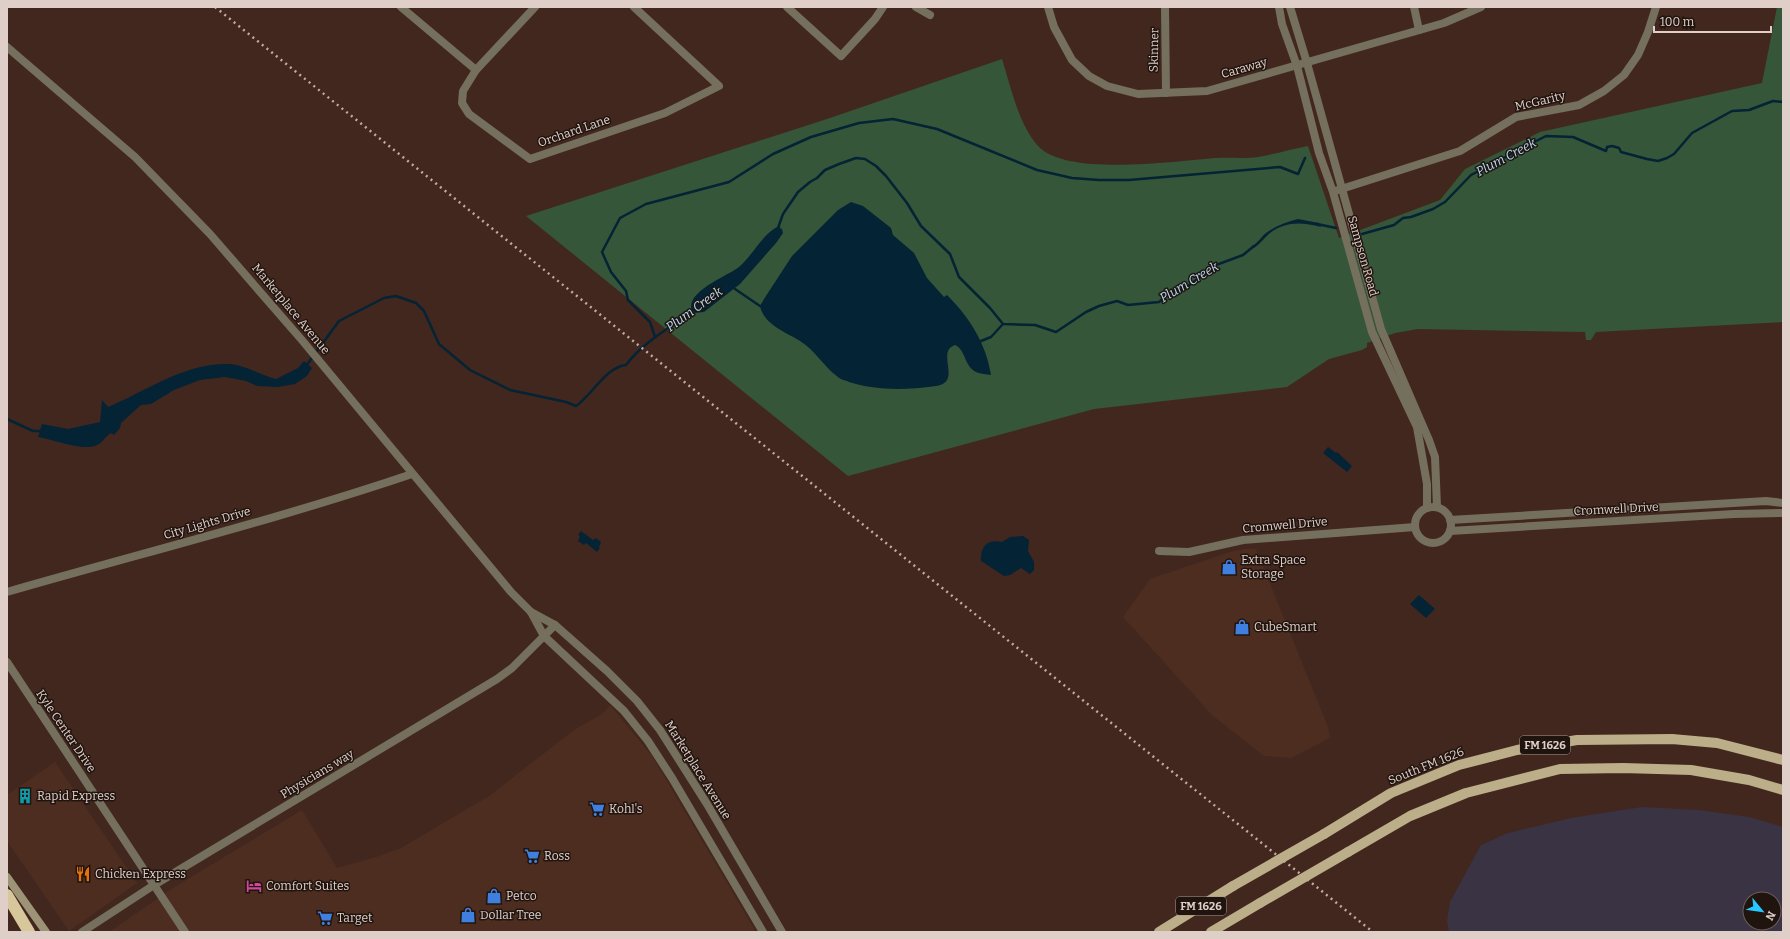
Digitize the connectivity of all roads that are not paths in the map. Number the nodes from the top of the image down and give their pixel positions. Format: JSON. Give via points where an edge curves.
{"nodes":[{"id":1,"x":401,"y":7,"type":"edge"},
{"id":2,"x":534,"y":7,"type":"edge"},
{"id":3,"x":634,"y":7,"type":"edge"},
{"id":4,"x":787,"y":7,"type":"edge"},
{"id":5,"x":883,"y":7,"type":"edge"},
{"id":6,"x":916,"y":7,"type":"edge"},
{"id":7,"x":1048,"y":7,"type":"edge"},
{"id":8,"x":1166,"y":7,"type":"edge"},
{"id":9,"x":1279,"y":7,"type":"edge"},
{"id":10,"x":1290,"y":7,"type":"edge"},
{"id":11,"x":1414,"y":7,"type":"edge"},
{"id":12,"x":1481,"y":7,"type":"edge"},
{"id":13,"x":1656,"y":7,"type":"edge"},
{"id":14,"x":930,"y":15,"type":"dead end"},
{"id":15,"x":1419,"y":30,"type":"junction"},
{"id":16,"x":7,"y":47,"type":"edge"},
{"id":17,"x":1307,"y":63,"type":"junction"},
{"id":18,"x":1296,"y":66,"type":"junction"},
{"id":19,"x":476,"y":70,"type":"junction"},
{"id":20,"x":1166,"y":93,"type":"junction"},
{"id":21,"x":1342,"y":188,"type":"junction"},
{"id":22,"x":1333,"y":192,"type":"junction"},
{"id":23,"x":412,"y":474,"type":"junction"},
{"id":24,"x":1783,"y":503,"type":"edge"},
{"id":25,"x":1437,"y":507,"type":"junction"},
{"id":26,"x":1427,"y":508,"type":"junction"},
{"id":27,"x":1783,"y":513,"type":"edge"},
{"id":28,"x":1450,"y":520,"type":"junction"},
{"id":29,"x":1415,"y":527,"type":"junction"},
{"id":30,"x":1450,"y":531,"type":"junction"},
{"id":31,"x":1159,"y":551,"type":"dead end"},
{"id":32,"x":7,"y":592,"type":"edge"},
{"id":33,"x":531,"y":612,"type":"junction"},
{"id":34,"x":555,"y":625,"type":"junction"},
{"id":35,"x":544,"y":636,"type":"junction"},
{"id":36,"x":7,"y":662,"type":"edge"},
{"id":37,"x":1783,"y":760,"type":"edge"},
{"id":38,"x":1783,"y":790,"type":"edge"},
{"id":39,"x":7,"y":877,"type":"edge"},
{"id":40,"x":154,"y":885,"type":"junction"},
{"id":41,"x":7,"y":895,"type":"edge"},
{"id":42,"x":29,"y":932,"type":"edge"},
{"id":43,"x":46,"y":932,"type":"edge"},
{"id":44,"x":82,"y":932,"type":"edge"},
{"id":45,"x":185,"y":932,"type":"edge"},
{"id":46,"x":763,"y":932,"type":"edge"},
{"id":47,"x":782,"y":932,"type":"edge"},
{"id":48,"x":1159,"y":932,"type":"edge"},
{"id":49,"x":1211,"y":932,"type":"edge"}],
"edges":[{"from":1,"to":19,"type":"street"},
{"from":2,"to":19,"type":"street"},
{"from":3,"to":19,"type":"street","name":"Orchard Lane","via":[[719,86],[665,113],[530,159],[469,114],[462,103],[463,91]]},
{"from":4,"to":5,"type":"street","via":[[841,56]]},
{"from":6,"to":14,"type":"street"},
{"from":7,"to":20,"type":"street","name":"Caraway","via":[[1054,27],[1072,60],[1089,76],[1107,86],[1138,94]]},
{"from":8,"to":20,"type":"street","name":"Skinner"},
{"from":9,"to":18,"type":"street","name":"Sampson Road"},
{"from":10,"to":17,"type":"street","name":"Sampson Road"},
{"from":11,"to":15,"type":"street"},
{"from":12,"to":15,"type":"street","name":"Caraway","via":[[1444,23]]},
{"from":13,"to":21,"type":"street","name":"McGarity","via":[[1638,54],[1624,75],[1604,91],[1579,104],[1516,117],[1460,151]]},
{"from":15,"to":17,"type":"street","name":"Caraway"},
{"from":16,"to":23,"type":"street","name":"Marketplace Avenue","via":[[135,157],[210,234],[301,339]]},
{"from":17,"to":18,"type":"street","name":"Caraway"},
{"from":17,"to":21,"type":"street","name":"Sampson Road"},
{"from":18,"to":20,"type":"street","name":"Caraway","via":[[1207,91]]},
{"from":18,"to":22,"type":"street","name":"Sampson Road","via":[[1319,153]]},
{"from":21,"to":22,"type":"street","name":"McGarity"},
{"from":21,"to":25,"type":"street","name":"Sampson Road","via":[[1381,329],[1435,457]]},
{"from":22,"to":26,"type":"street","name":"Sampson Road","via":[[1372,332],[1417,427],[1427,484]]},
{"from":23,"to":32,"type":"street","name":"City Lights Drive","via":[[215,534]]},
{"from":23,"to":33,"type":"street","name":"Marketplace Avenue","via":[[511,592]]},
{"from":24,"to":28,"type":"street","name":"Cromwell Drive","via":[[1766,501]]},
{"from":25,"to":26,"type":"street"},
{"from":25,"to":28,"type":"street","via":[[1445,512]]},
{"from":26,"to":29,"type":"street","via":[[1418,515]]},
{"from":27,"to":30,"type":"street","name":"Cromwell Drive"},
{"from":28,"to":30,"type":"street"},
{"from":29,"to":30,"type":"street","via":[[1419,537],[1428,542],[1439,542]]},
{"from":29,"to":31,"type":"street","name":"Cromwell Drive","via":[[1243,540],[1189,552]]},
{"from":33,"to":34,"type":"street","name":"Marketplace Avenue"},
{"from":33,"to":35,"type":"street","name":"Marketplace Avenue"},
{"from":34,"to":35,"type":"street","name":"Physicians way"},
{"from":34,"to":47,"type":"street","name":"Marketplace Avenue","via":[[637,701],[660,730],[704,798]]},
{"from":35,"to":40,"type":"street","name":"Physicians way","via":[[498,679]]},
{"from":35,"to":46,"type":"street","name":"Marketplace Avenue","via":[[624,711],[648,741]]},
{"from":36,"to":40,"type":"street","name":"Kyle Center Drive"},
{"from":37,"to":48,"type":"main road","name":"South FM 1626","number":"FM 1626","bridge":true,"via":[[1717,743],[1672,739],[1576,740],[1517,750],[1459,765],[1391,793]]},
{"from":38,"to":49,"type":"main road","number":"FM 1626","bridge":true,"via":[[1749,780],[1691,770],[1560,769],[1466,793],[1410,816]]},
{"from":39,"to":43,"type":"main road"},
{"from":40,"to":44,"type":"street","name":"Physicians way"},
{"from":40,"to":45,"type":"street","name":"Kyle Center Drive"},
{"from":41,"to":42,"type":"highway"}]}
